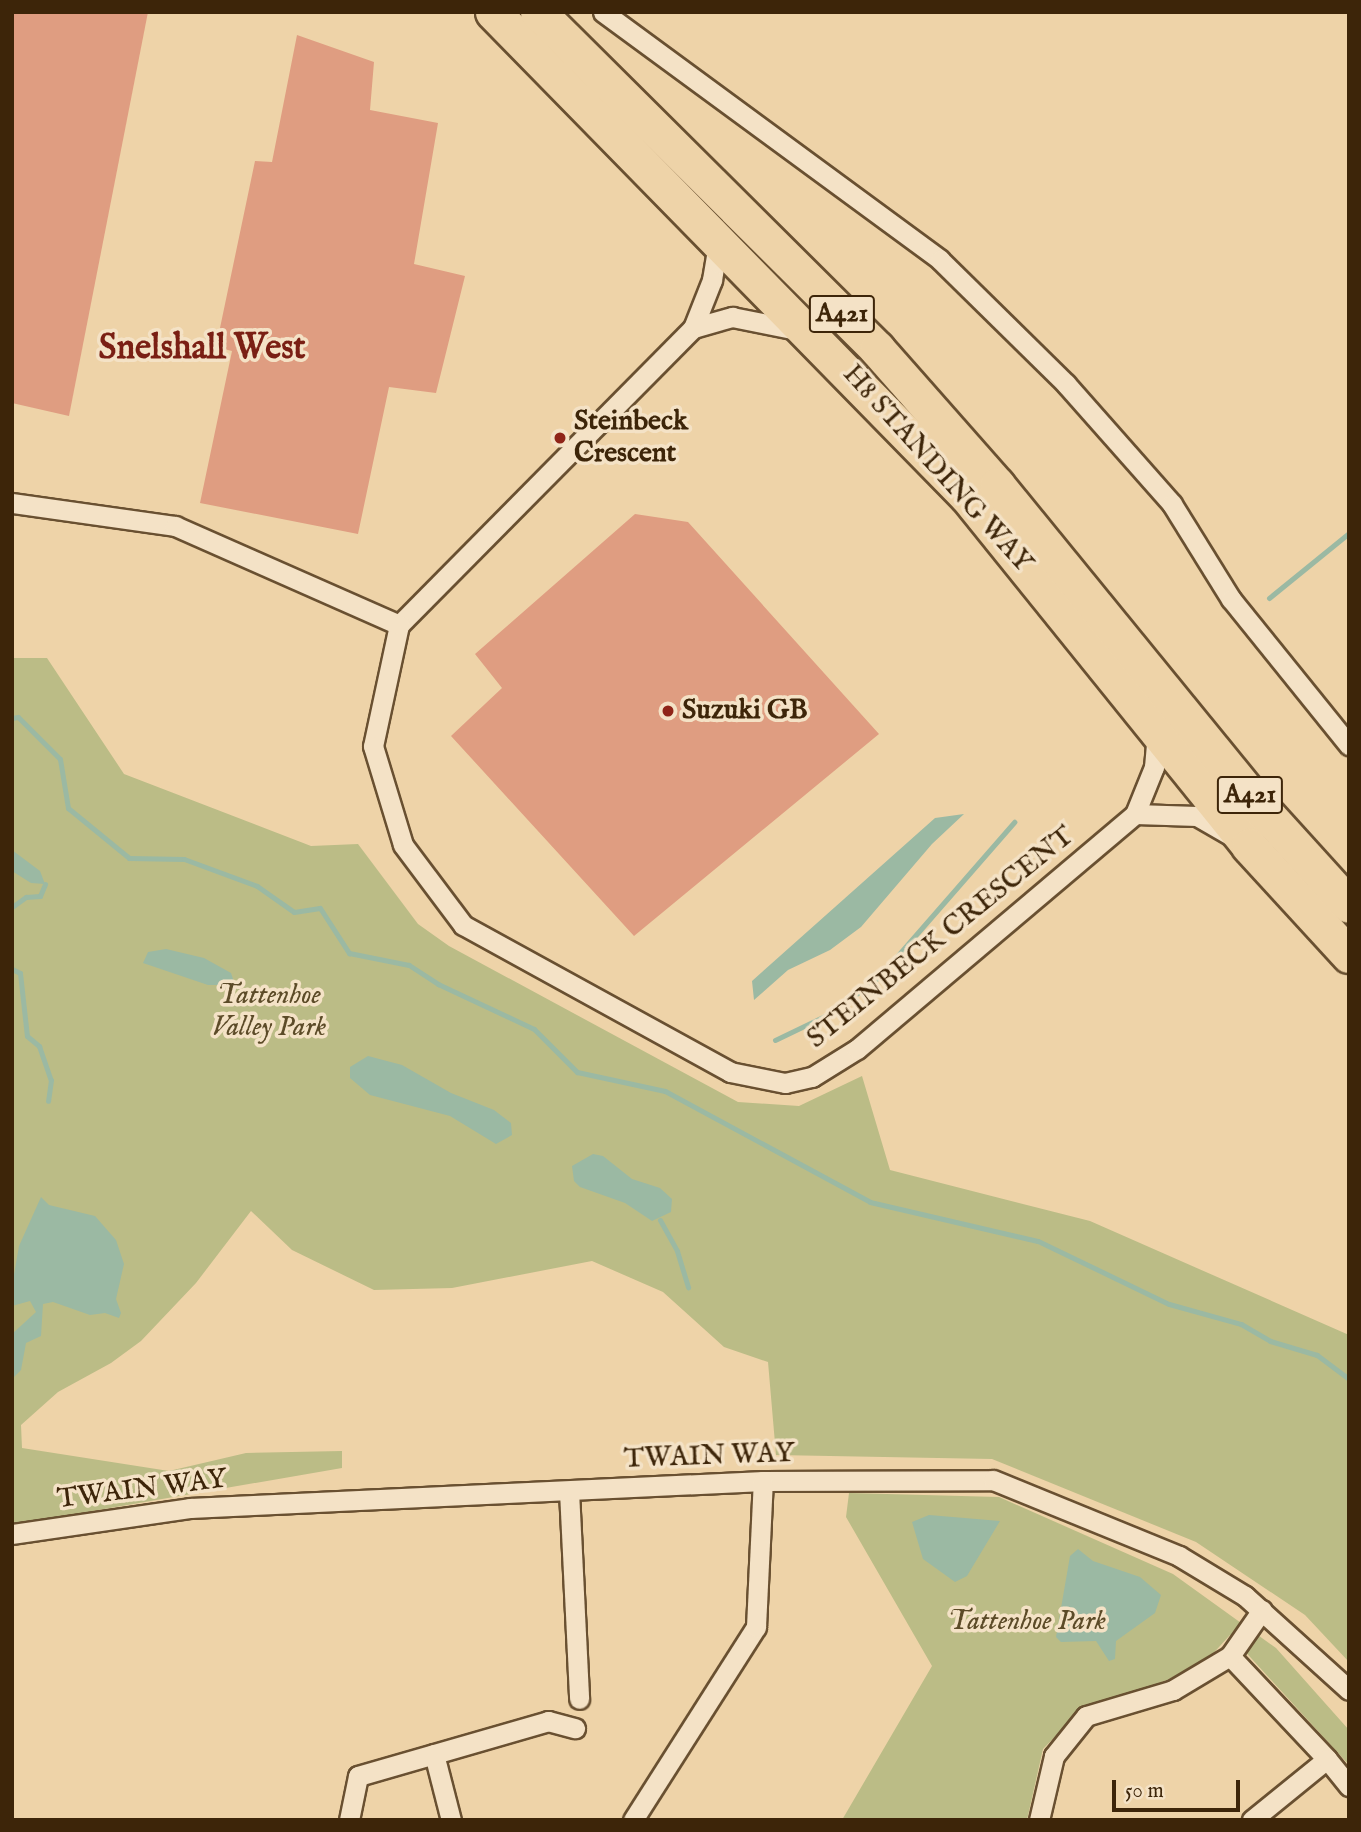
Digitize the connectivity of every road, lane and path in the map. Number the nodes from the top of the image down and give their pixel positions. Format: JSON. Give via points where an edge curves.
{"nodes":[{"id":1,"x":493,"y":12,"type":"edge"},
{"id":2,"x":538,"y":12,"type":"edge"},
{"id":3,"x":604,"y":12,"type":"edge"},
{"id":4,"x":719,"y":238,"type":"junction"},
{"id":5,"x":694,"y":328,"type":"junction"},
{"id":6,"x":815,"y":336,"type":"junction"},
{"id":7,"x":12,"y":503,"type":"edge"},
{"id":8,"x":399,"y":625,"type":"junction"},
{"id":9,"x":1109,"y":649,"type":"junction"},
{"id":10,"x":1144,"y":692,"type":"junction"},
{"id":11,"x":1157,"y":735,"type":"junction"},
{"id":12,"x":1349,"y":745,"type":"edge"},
{"id":13,"x":1135,"y":814,"type":"junction"},
{"id":14,"x":1249,"y":846,"type":"junction"},
{"id":15,"x":1349,"y":905,"type":"edge"},
{"id":16,"x":1349,"y":955,"type":"edge"},
{"id":17,"x":763,"y":1482,"type":"junction"},
{"id":18,"x":569,"y":1491,"type":"junction"},
{"id":19,"x":12,"y":1534,"type":"edge"},
{"id":20,"x":1262,"y":1610,"type":"junction"},
{"id":21,"x":1230,"y":1656,"type":"junction"},
{"id":22,"x":1349,"y":1690,"type":"edge"},
{"id":23,"x":579,"y":1699,"type":"dead end"},
{"id":24,"x":575,"y":1728,"type":"dead end"},
{"id":25,"x":434,"y":1754,"type":"junction"},
{"id":26,"x":1326,"y":1759,"type":"junction"},
{"id":27,"x":1349,"y":1786,"type":"edge"},
{"id":28,"x":349,"y":1820,"type":"edge"},
{"id":29,"x":451,"y":1820,"type":"edge"},
{"id":30,"x":633,"y":1820,"type":"edge"},
{"id":31,"x":1039,"y":1820,"type":"edge"},
{"id":32,"x":1252,"y":1820,"type":"edge"}],
"edges":[{"from":1,"to":4,"type":"highway","name":"H8 STANDING WAY","number":"A421"},
{"from":2,"to":9,"type":"highway","name":"H8 STANDING WAY","number":"A421","via":[[877,349],[997,485]]},
{"from":3,"to":12,"type":"street","via":[[940,260],[1066,384],[1172,504],[1231,599]]},
{"from":4,"to":5,"type":"street","via":[[712,280]]},
{"from":4,"to":6,"type":"highway","name":"H8 STANDING WAY","number":"A421"},
{"from":5,"to":6,"type":"street","via":[[732,317],[774,323]]},
{"from":5,"to":8,"type":"street"},
{"from":6,"to":9,"type":"highway","name":"H8 STANDING WAY","number":"A421"},
{"from":7,"to":8,"type":"street","via":[[175,526]]},
{"from":8,"to":13,"type":"street","name":"STEINBECK CRESCENT","via":[[373,746],[402,845],[463,925],[730,1072],[785,1083],[812,1077],[846,1056]]},
{"from":9,"to":10,"type":"highway","name":"H8 STANDING WAY","number":"A421"},
{"from":10,"to":11,"type":"highway","name":"H8 STANDING WAY","number":"A421"},
{"from":10,"to":15,"type":"highway","name":"H8 STANDING WAY","number":"A421"},
{"from":11,"to":13,"type":"street","name":"STEINBECK CRESCENT","via":[[1154,767]]},
{"from":11,"to":14,"type":"highway","name":"H8 STANDING WAY","number":"A421"},
{"from":13,"to":14,"type":"street","via":[[1197,816]]},
{"from":14,"to":16,"type":"highway","name":"H8 STANDING WAY","number":"A421"},
{"from":17,"to":18,"type":"street","name":"TWAIN WAY"},
{"from":17,"to":20,"type":"street","name":"TWAIN WAY","via":[[993,1480],[1179,1556]]},
{"from":17,"to":30,"type":"street","via":[[756,1627]]},
{"from":18,"to":19,"type":"street","name":"TWAIN WAY","via":[[190,1508]]},
{"from":18,"to":23,"type":"street"},
{"from":20,"to":21,"type":"street"},
{"from":20,"to":22,"type":"street","name":"TWAIN WAY"},
{"from":21,"to":26,"type":"street"},
{"from":21,"to":31,"type":"street","via":[[1173,1690],[1086,1716],[1054,1756]]},
{"from":24,"to":25,"type":"street","via":[[548,1721]]},
{"from":25,"to":28,"type":"street","via":[[358,1776]]},
{"from":25,"to":29,"type":"street"},
{"from":26,"to":27,"type":"street"},
{"from":26,"to":32,"type":"street"}]}
